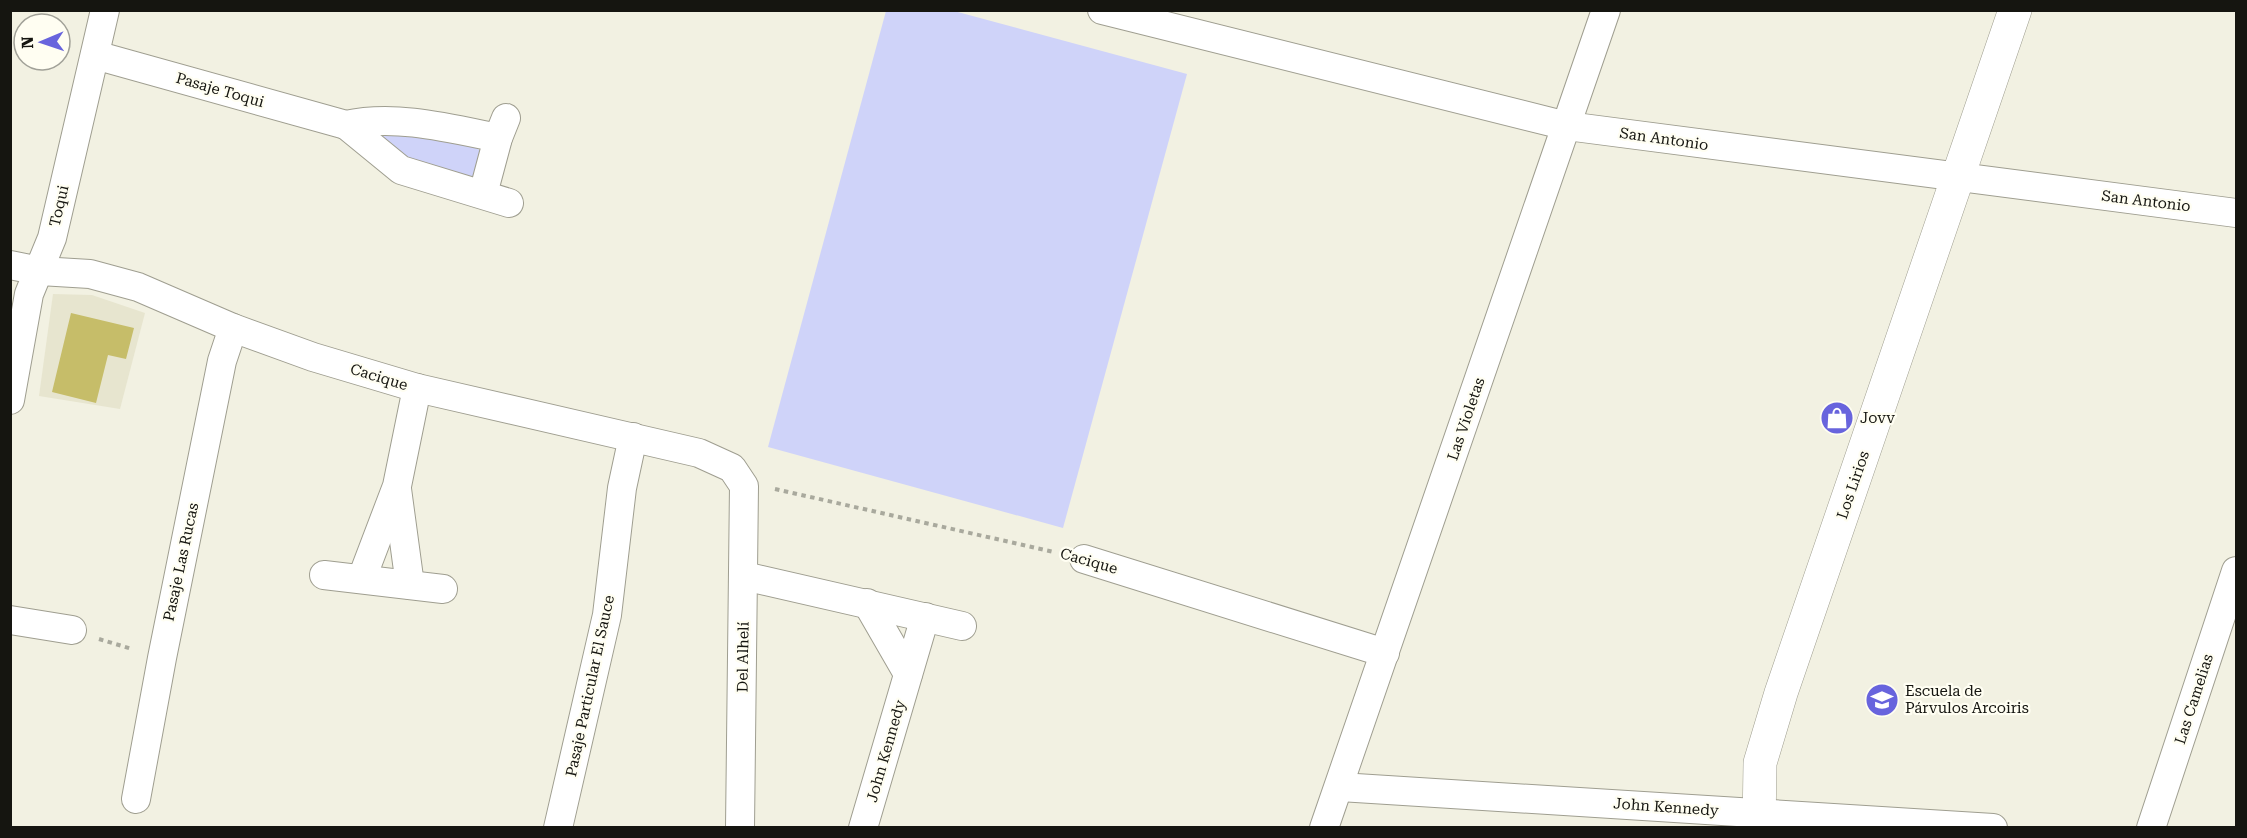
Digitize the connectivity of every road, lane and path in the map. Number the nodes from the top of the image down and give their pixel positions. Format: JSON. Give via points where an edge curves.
{"nodes":[{"id":1,"x":105,"y":10,"type":"edge"},
{"id":2,"x":1102,"y":10,"type":"edge"},
{"id":3,"x":1606,"y":10,"type":"edge"},
{"id":4,"x":2015,"y":10,"type":"edge"},
{"id":5,"x":1145,"y":16,"type":"edge"},
{"id":6,"x":95,"y":55,"type":"junction"},
{"id":7,"x":346,"y":125,"type":"junction"},
{"id":8,"x":1567,"y":126,"type":"junction"},
{"id":9,"x":1959,"y":178,"type":"junction"},
{"id":10,"x":2236,"y":213,"type":"edge"},
{"id":11,"x":10,"y":265,"type":"edge"},
{"id":12,"x":40,"y":271,"type":"junction"},
{"id":13,"x":233,"y":328,"type":"junction"},
{"id":14,"x":417,"y":388,"type":"junction"},
{"id":15,"x":10,"y":400,"type":"edge"},
{"id":16,"x":633,"y":437,"type":"junction"},
{"id":17,"x":397,"y":486,"type":"junction"},
{"id":18,"x":744,"y":486,"type":"joint"},
{"id":19,"x":787,"y":490,"type":"dead end"},
{"id":20,"x":1084,"y":558,"type":"joint"},
{"id":21,"x":2236,"y":571,"type":"edge"},
{"id":22,"x":324,"y":575,"type":"dead end"},
{"id":23,"x":744,"y":576,"type":"junction"},
{"id":24,"x":362,"y":578,"type":"junction"},
{"id":25,"x":411,"y":585,"type":"junction"},
{"id":26,"x":443,"y":589,"type":"dead end"},
{"id":27,"x":867,"y":603,"type":"junction"},
{"id":28,"x":925,"y":617,"type":"junction"},
{"id":29,"x":10,"y":620,"type":"edge"},
{"id":30,"x":962,"y":626,"type":"dead end"},
{"id":31,"x":72,"y":630,"type":"joint"},
{"id":32,"x":1385,"y":653,"type":"junction"},
{"id":33,"x":162,"y":658,"type":"junction"},
{"id":34,"x":908,"y":674,"type":"junction"},
{"id":35,"x":1340,"y":787,"type":"junction"},
{"id":36,"x":136,"y":799,"type":"dead end"},
{"id":37,"x":1759,"y":820,"type":"edge"},
{"id":38,"x":558,"y":828,"type":"edge"},
{"id":39,"x":740,"y":828,"type":"edge"},
{"id":40,"x":863,"y":828,"type":"edge"},
{"id":41,"x":1324,"y":828,"type":"edge"},
{"id":42,"x":1993,"y":828,"type":"edge"},
{"id":43,"x":2151,"y":828,"type":"edge"}],
"edges":[{"from":1,"to":6,"type":"street","name":"Toqui"},
{"from":2,"to":5,"type":"street","name":"San Antonio"},
{"from":3,"to":8,"type":"street","name":"Las Violetas"},
{"from":4,"to":9,"type":"main road","name":"Los Lirios"},
{"from":5,"to":8,"type":"street","name":"San Antonio","via":[[1467,104]]},
{"from":6,"to":7,"type":"street","name":"Pasaje Toqui"},
{"from":6,"to":12,"type":"street","name":"Toqui","via":[[52,238]]},
{"from":7,"to":7,"type":"street","name":"Pasaje Toqui","via":[[401,170],[496,199],[502,128],[365,120]]},
{"from":8,"to":9,"type":"street","name":"San Antonio"},
{"from":8,"to":32,"type":"street","name":"Las Violetas"},
{"from":9,"to":10,"type":"street","name":"San Antonio"},
{"from":9,"to":37,"type":"main road","name":"Los Lirios","via":[[1781,693],[1760,763]]},
{"from":11,"to":12,"type":"street","name":"Cacique"},
{"from":12,"to":13,"type":"street","name":"Cacique","via":[[90,274],[138,287]]},
{"from":12,"to":15,"type":"street","name":"Toqui","via":[[29,294]]},
{"from":13,"to":14,"type":"street","name":"Cacique"},
{"from":13,"to":33,"type":"street","name":"Pasaje Las Rucas","via":[[222,361]]},
{"from":14,"to":16,"type":"street","name":"Cacique"},
{"from":14,"to":17,"type":"street"},
{"from":16,"to":18,"type":"street","name":"Cacique","via":[[699,453],[732,468]]},
{"from":16,"to":38,"type":"street","name":"Pasaje Particular El Sauce","via":[[622,488],[607,615]]},
{"from":17,"to":24,"type":"street"},
{"from":17,"to":25,"type":"street"},
{"from":18,"to":23,"type":"street","name":"Del Alhelí"},
{"from":19,"to":20,"type":"path","name":"Cacique"},
{"from":20,"to":32,"type":"street","name":"Cacique"},
{"from":21,"to":43,"type":"street","name":"Las Camelias"},
{"from":22,"to":24,"type":"street"},
{"from":23,"to":27,"type":"street"},
{"from":23,"to":39,"type":"street","name":"Del Alhelí"},
{"from":24,"to":25,"type":"street"},
{"from":25,"to":26,"type":"street"},
{"from":27,"to":28,"type":"street"},
{"from":27,"to":34,"type":"street"},
{"from":28,"to":30,"type":"street"},
{"from":28,"to":34,"type":"street","name":"John Kennedy"},
{"from":29,"to":31,"type":"street"},
{"from":31,"to":33,"type":"path"},
{"from":32,"to":35,"type":"street","name":"Las Violetas"},
{"from":33,"to":36,"type":"street","name":"Pasaje Las Rucas"},
{"from":34,"to":40,"type":"street","name":"John Kennedy"},
{"from":35,"to":37,"type":"street","name":"John Kennedy"},
{"from":35,"to":41,"type":"street","name":"Las Violetas"},
{"from":37,"to":42,"type":"street","name":"John Kennedy"}]}
